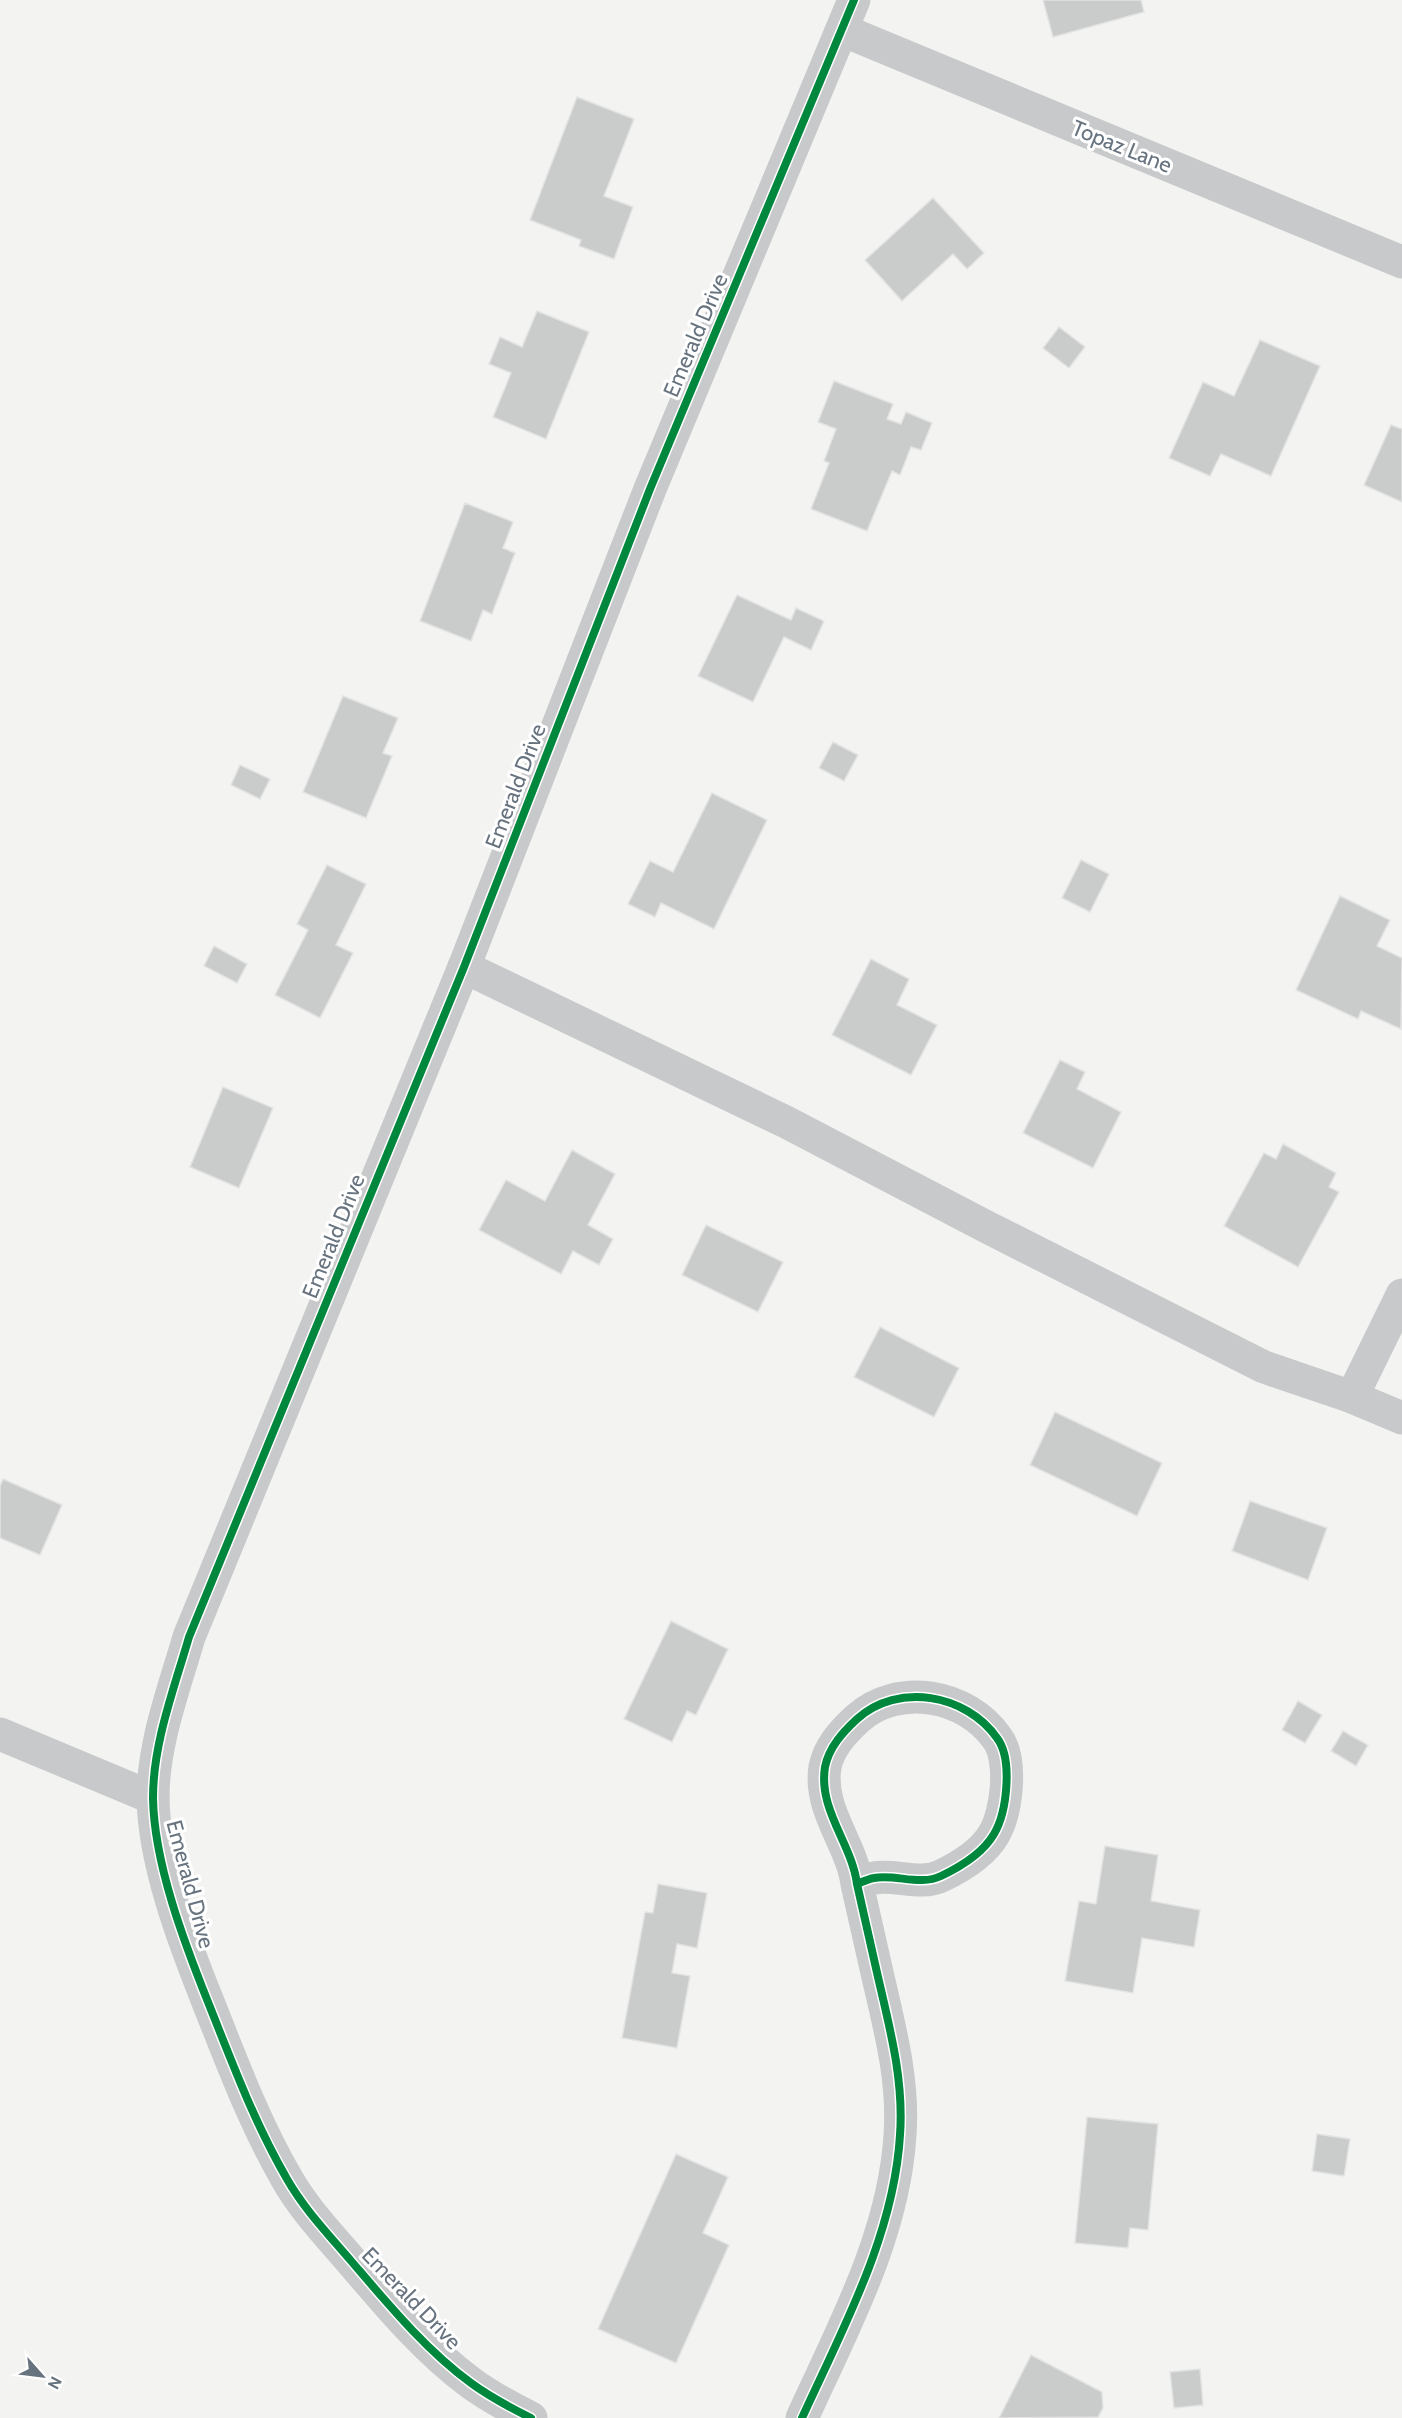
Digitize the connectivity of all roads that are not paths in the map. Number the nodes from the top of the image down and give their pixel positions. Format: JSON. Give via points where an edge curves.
{"nodes":[{"id":1,"x":854,"y":0,"type":"edge"},
{"id":2,"x":842,"y":30,"type":"junction"},
{"id":3,"x":1402,"y":262,"type":"edge"},
{"id":4,"x":464,"y":967,"type":"junction"},
{"id":5,"x":1402,"y":1295,"type":"edge"},
{"id":6,"x":1352,"y":1397,"type":"junction"},
{"id":7,"x":1402,"y":1418,"type":"edge"},
{"id":8,"x":0,"y":1734,"type":"edge"},
{"id":9,"x":153,"y":1798,"type":"junction"},
{"id":10,"x":857,"y":1884,"type":"junction"},
{"id":11,"x":531,"y":2418,"type":"edge"},
{"id":12,"x":802,"y":2418,"type":"edge"}],
"edges":[{"from":1,"to":2,"type":"street","name":"Emerald Drive"},
{"from":2,"to":3,"type":"street","name":"Topaz Lane"},
{"from":2,"to":4,"type":"street","name":"Emerald Drive","via":[[650,489]]},
{"from":4,"to":6,"type":"street","via":[[786,1122],[1264,1367]]},
{"from":4,"to":9,"type":"street","name":"Emerald Drive","via":[[189,1637],[160,1741]]},
{"from":5,"to":6,"type":"street"},
{"from":6,"to":7,"type":"street"},
{"from":8,"to":9,"type":"street"},
{"from":9,"to":11,"type":"street","name":"Emerald Drive","via":[[156,1835],[186,1945],[260,2129],[288,2181],[387,2304],[442,2358],[471,2383]]},
{"from":10,"to":10,"type":"street","via":[[855,1867],[834,1823],[825,1785],[825,1767],[832,1747],[862,1714],[900,1698],[920,1695],[950,1702],[979,1718],[999,1739],[1007,1769],[1005,1803],[994,1834],[979,1851],[938,1878],[875,1878]]},
{"from":10,"to":12,"type":"street","via":[[899,2075],[900,2134],[883,2225],[844,2327]]}]}
